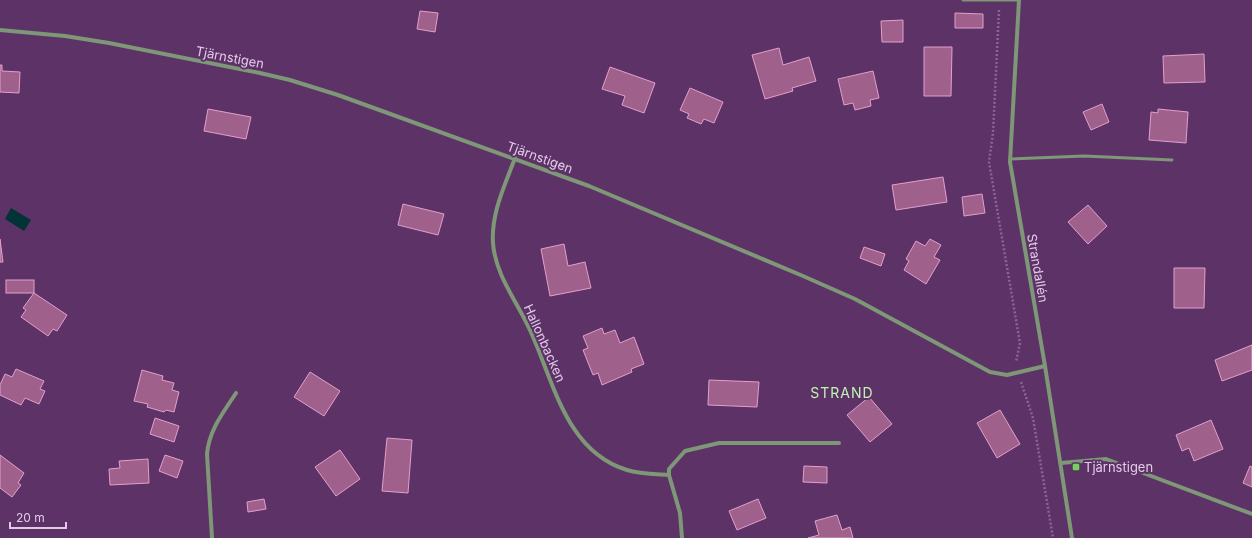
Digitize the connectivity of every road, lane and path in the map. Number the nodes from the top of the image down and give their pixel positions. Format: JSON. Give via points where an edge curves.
{"nodes":[{"id":1,"x":963,"y":0,"type":"edge"},
{"id":2,"x":1019,"y":0,"type":"edge"},
{"id":3,"x":0,"y":30,"type":"edge"},
{"id":4,"x":515,"y":158,"type":"junction"},
{"id":5,"x":1010,"y":159,"type":"junction"},
{"id":6,"x":1172,"y":160,"type":"dead end"},
{"id":7,"x":1045,"y":366,"type":"junction"},
{"id":8,"x":1018,"y":374,"type":"junction"},
{"id":9,"x":236,"y":393,"type":"dead end"},
{"id":10,"x":839,"y":443,"type":"dead end"},
{"id":11,"x":1060,"y":462,"type":"junction"},
{"id":12,"x":669,"y":475,"type":"junction"},
{"id":13,"x":1252,"y":514,"type":"edge"},
{"id":14,"x":212,"y":538,"type":"edge"},
{"id":15,"x":682,"y":538,"type":"edge"},
{"id":16,"x":1053,"y":538,"type":"edge"},
{"id":17,"x":1072,"y":538,"type":"edge"}],
"edges":[{"from":1,"to":2,"type":"lane"},
{"from":2,"to":5,"type":"street","name":"Strandallén"},
{"from":3,"to":4,"type":"street","name":"Tjärnstigen","via":[[65,36],[290,80]]},
{"from":4,"to":8,"type":"street","name":"Tjärnstigen","via":[[589,186],[855,299],[990,372]]},
{"from":4,"to":12,"type":"street","name":"Hallonbacken","via":[[495,215],[494,255],[540,353],[565,414],[584,443],[612,464],[635,472]]},
{"from":5,"to":6,"type":"lane","via":[[1084,156]]},
{"from":5,"to":7,"type":"street","name":"Strandallén"},
{"from":7,"to":8,"type":"street","name":"Tjärnstigen"},
{"from":7,"to":11,"type":"street","name":"Strandallén"},
{"from":8,"to":16,"type":"path","via":[[1033,418]]},
{"from":9,"to":14,"type":"street","via":[[208,441]]},
{"from":10,"to":12,"type":"street","via":[[719,443],[685,451],[669,469]]},
{"from":11,"to":13,"type":"street","via":[[1106,459]]},
{"from":11,"to":17,"type":"street","name":"Strandallén"},
{"from":12,"to":15,"type":"street","via":[[680,513]]}]}
